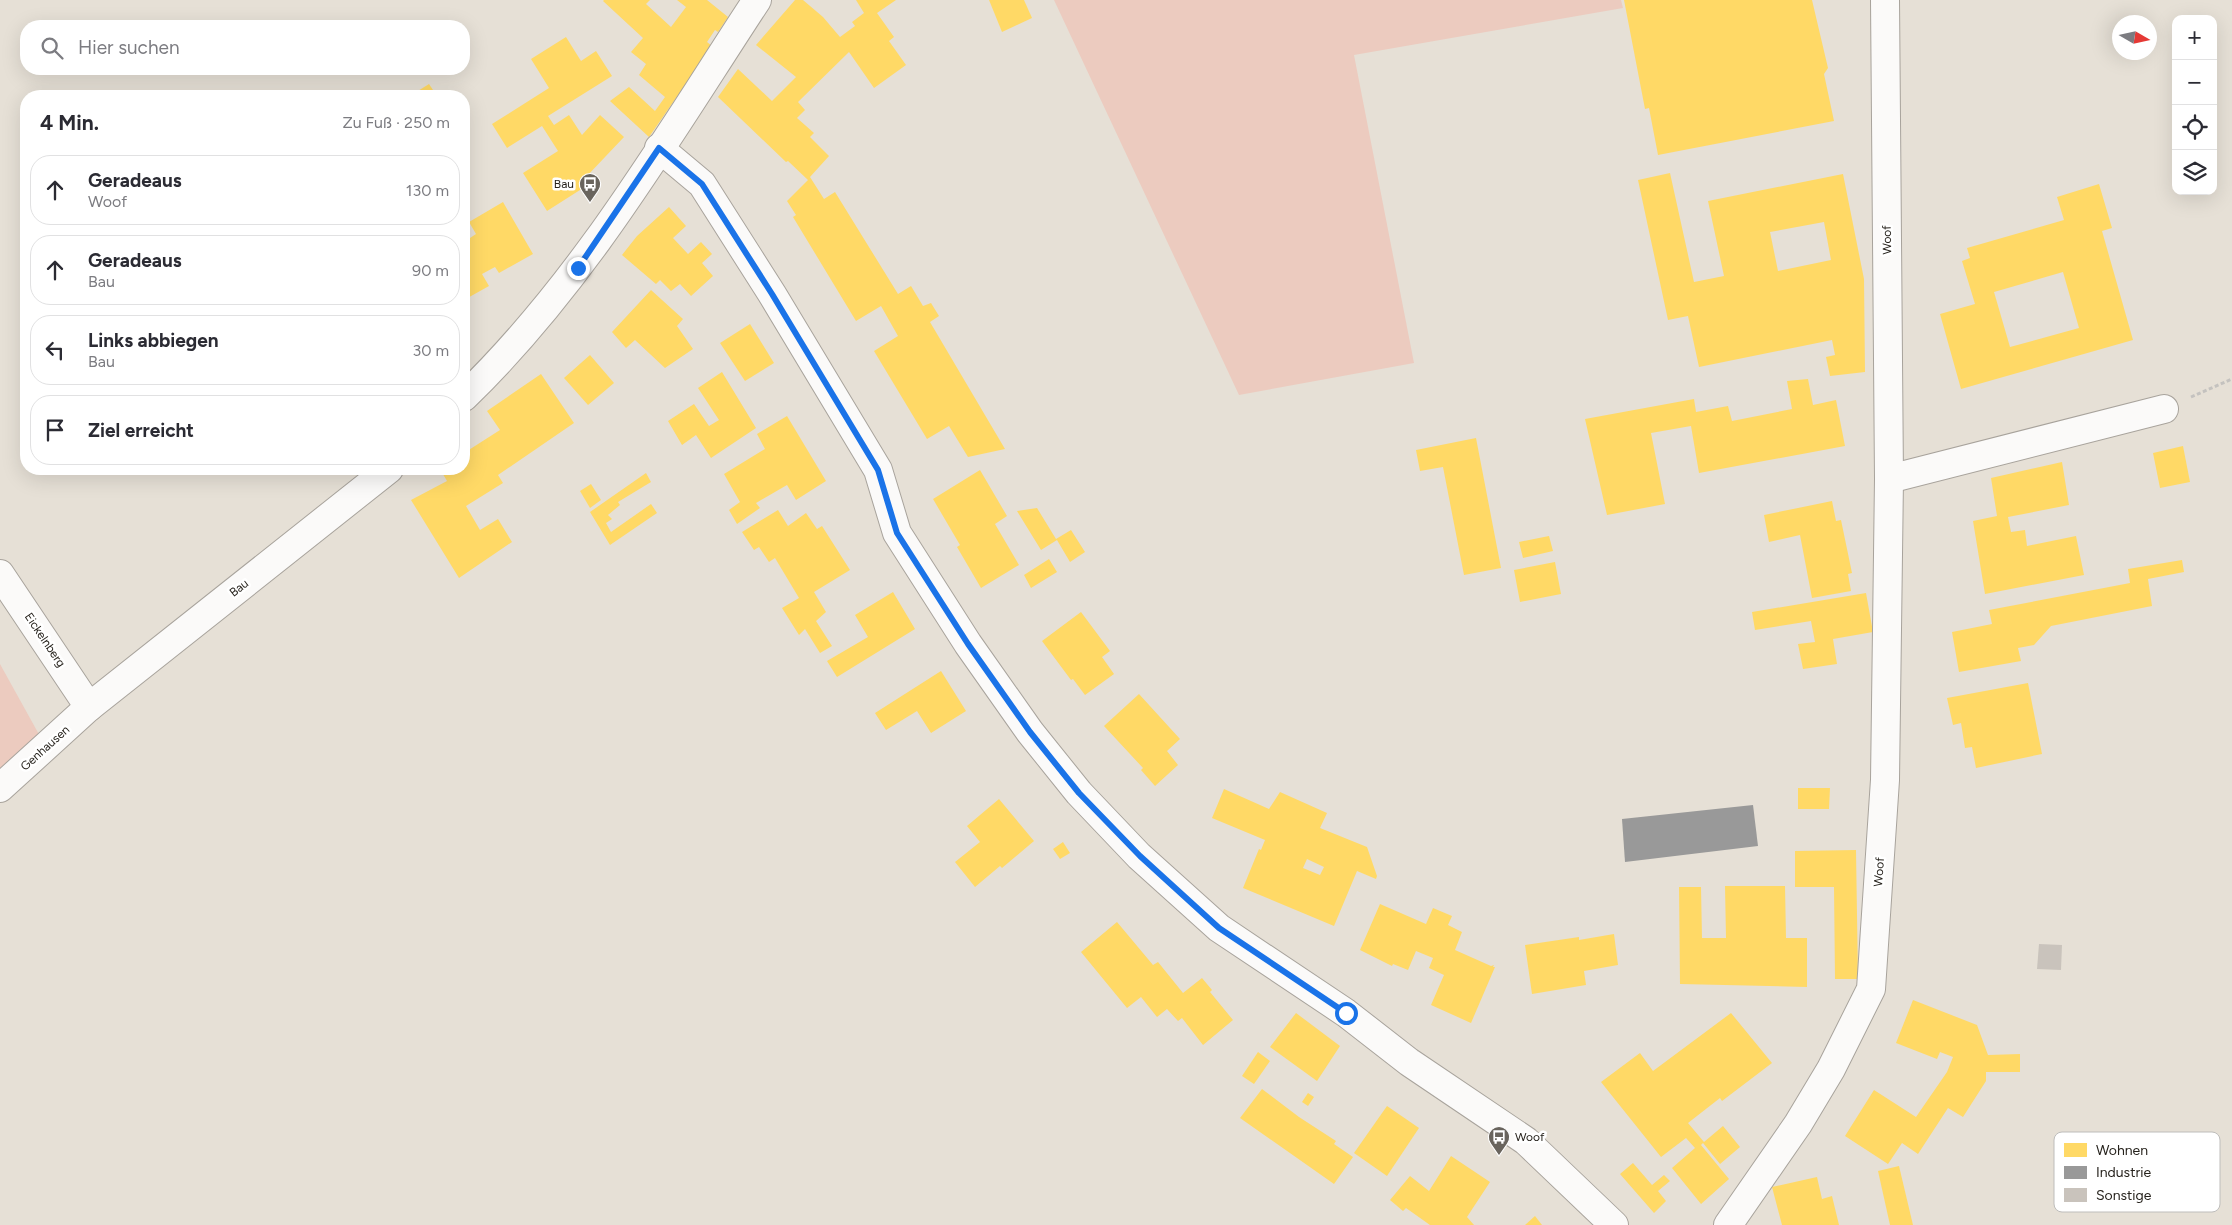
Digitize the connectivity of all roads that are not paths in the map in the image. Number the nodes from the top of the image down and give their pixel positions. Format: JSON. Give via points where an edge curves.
{"nodes":[{"id":1,"x":757,"y":0,"type":"edge"},
{"id":2,"x":1885,"y":0,"type":"edge"},
{"id":3,"x":659,"y":148,"type":"junction"},
{"id":4,"x":470,"y":391,"type":"edge"},
{"id":5,"x":2164,"y":409,"type":"road end"},
{"id":6,"x":381,"y":475,"type":"edge"},
{"id":7,"x":1889,"y":479,"type":"junction"},
{"id":8,"x":0,"y":574,"type":"edge"},
{"id":9,"x":89,"y":707,"type":"junction"},
{"id":10,"x":0,"y":788,"type":"edge"},
{"id":11,"x":1614,"y":1225,"type":"edge"},
{"id":12,"x":1728,"y":1225,"type":"edge"}],
"edges":[{"from":1,"to":3,"type":"street"},
{"from":2,"to":7,"type":"street","name":"Woof"},
{"from":3,"to":4,"type":"street","via":[[578,268]]},
{"from":3,"to":11,"type":"street","via":[[702,184],[878,470],[897,533],[968,644],[1030,732],[1079,793],[1140,856],[1219,928],[1346,1013],[1409,1062],[1526,1141]]},
{"from":5,"to":7,"type":"street"},
{"from":6,"to":9,"type":"street","name":"Bau"},
{"from":7,"to":12,"type":"street","name":"Woof","via":[[1885,780],[1871,990],[1831,1069],[1798,1124]]},
{"from":8,"to":9,"type":"street","name":"Eickelnberg"},
{"from":9,"to":10,"type":"street","name":"Genhausen"}]}
